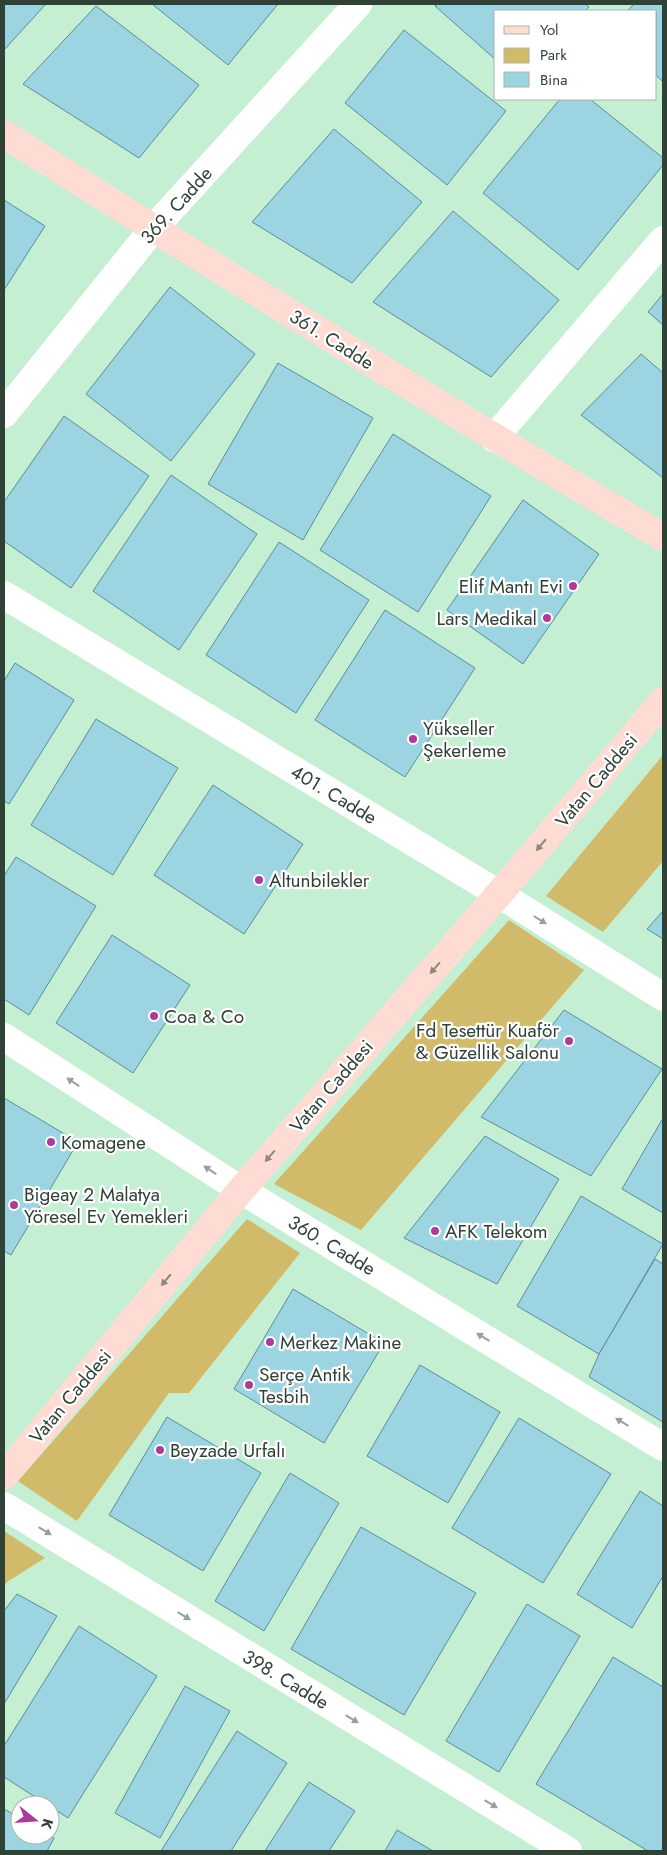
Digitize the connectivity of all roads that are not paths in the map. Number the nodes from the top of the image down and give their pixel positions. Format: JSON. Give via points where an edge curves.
{"nodes":[{"id":1,"x":358,"y":4,"type":"edge"},
{"id":2,"x":4,"y":134,"type":"edge"},
{"id":3,"x":153,"y":229,"type":"junction"},
{"id":4,"x":663,"y":240,"type":"edge"},
{"id":5,"x":4,"y":414,"type":"edge"},
{"id":6,"x":494,"y":438,"type":"junction"},
{"id":7,"x":663,"y":537,"type":"edge"},
{"id":8,"x":4,"y":595,"type":"edge"},
{"id":9,"x":663,"y":701,"type":"edge"},
{"id":10,"x":499,"y":894,"type":"junction"},
{"id":11,"x":663,"y":997,"type":"edge"},
{"id":12,"x":4,"y":1037,"type":"edge"},
{"id":13,"x":241,"y":1190,"type":"junction"},
{"id":14,"x":663,"y":1447,"type":"edge"},
{"id":15,"x":4,"y":1476,"type":"edge"},
{"id":16,"x":4,"y":1506,"type":"edge"},
{"id":17,"x":568,"y":1851,"type":"edge"}],
"edges":[{"from":1,"to":3,"type":"street","name":"369. Cadde"},
{"from":2,"to":3,"type":"main road","name":"361. Cadde"},
{"from":3,"to":5,"type":"street","name":"369. Cadde"},
{"from":3,"to":6,"type":"main road","name":"361. Cadde"},
{"from":4,"to":6,"type":"street"},
{"from":6,"to":7,"type":"main road","name":"361. Cadde"},
{"from":8,"to":10,"type":"street","name":"401. Cadde"},
{"from":9,"to":10,"type":"main road","name":"Vatan Caddesi","one_way":true},
{"from":10,"to":11,"type":"street","name":"401. Cadde","one_way":true},
{"from":10,"to":13,"type":"main road","name":"Vatan Caddesi","one_way":true},
{"from":13,"to":12,"type":"street","name":"360. Cadde","one_way":true},
{"from":14,"to":13,"type":"street","name":"360. Cadde","one_way":true},
{"from":13,"to":15,"type":"main road","name":"Vatan Caddesi","one_way":true},
{"from":16,"to":17,"type":"street","name":"398. Cadde","one_way":true}]}
